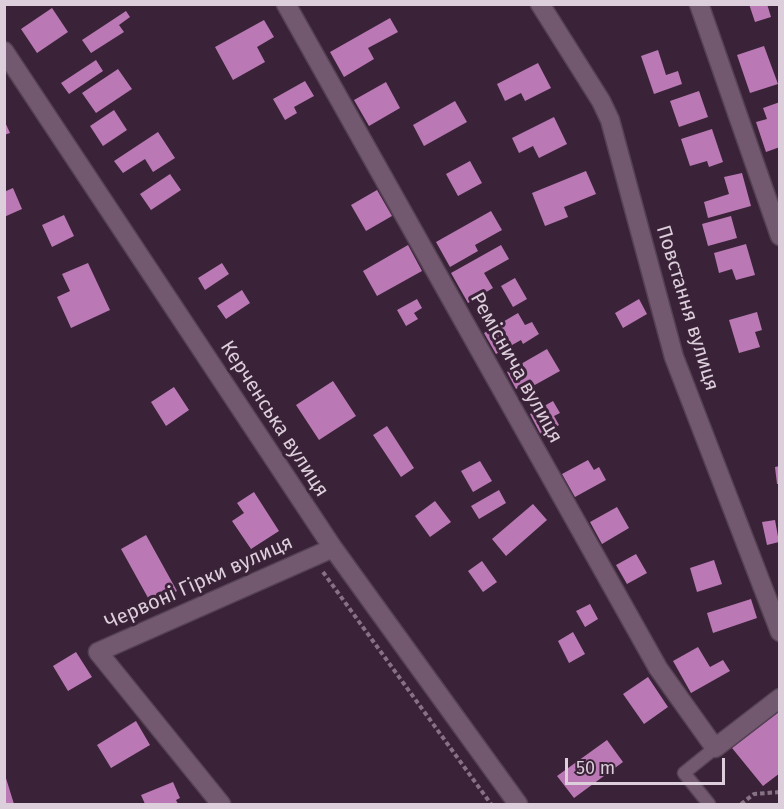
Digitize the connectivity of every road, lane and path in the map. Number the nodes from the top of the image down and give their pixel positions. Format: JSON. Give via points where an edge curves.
{"nodes":[{"id":1,"x":285,"y":4,"type":"edge"},
{"id":2,"x":540,"y":4,"type":"edge"},
{"id":3,"x":699,"y":4,"type":"edge"},
{"id":4,"x":4,"y":51,"type":"edge"},
{"id":5,"x":780,"y":236,"type":"edge"},
{"id":6,"x":333,"y":548,"type":"junction"},
{"id":7,"x":312,"y":557,"type":"junction"},
{"id":8,"x":780,"y":632,"type":"edge"},
{"id":9,"x":780,"y":698,"type":"edge"},
{"id":10,"x":715,"y":748,"type":"junction"},
{"id":11,"x":780,"y":792,"type":"edge"},
{"id":12,"x":221,"y":804,"type":"edge"},
{"id":13,"x":491,"y":804,"type":"edge"},
{"id":14,"x":518,"y":804,"type":"edge"},
{"id":15,"x":709,"y":804,"type":"edge"},
{"id":16,"x":741,"y":804,"type":"edge"}],
"edges":[{"from":1,"to":10,"type":"street","name":"Реміснича вулиця","via":[[658,668]]},
{"from":2,"to":8,"type":"street","name":"Повстання вулиця","via":[[610,120],[674,357]]},
{"from":3,"to":5,"type":"street"},
{"from":4,"to":6,"type":"street","name":"Керченська вулиця"},
{"from":6,"to":7,"type":"street","name":"Червоні Гірки вулиця"},
{"from":6,"to":14,"type":"street","name":"Керченська вулиця"},
{"from":7,"to":12,"type":"street","name":"Червоні Гірки вулиця","via":[[98,652]]},
{"from":7,"to":13,"type":"path"},
{"from":9,"to":10,"type":"street"},
{"from":10,"to":15,"type":"lane","via":[[684,773]]},
{"from":11,"to":16,"type":"path","via":[[754,794]]}]}
